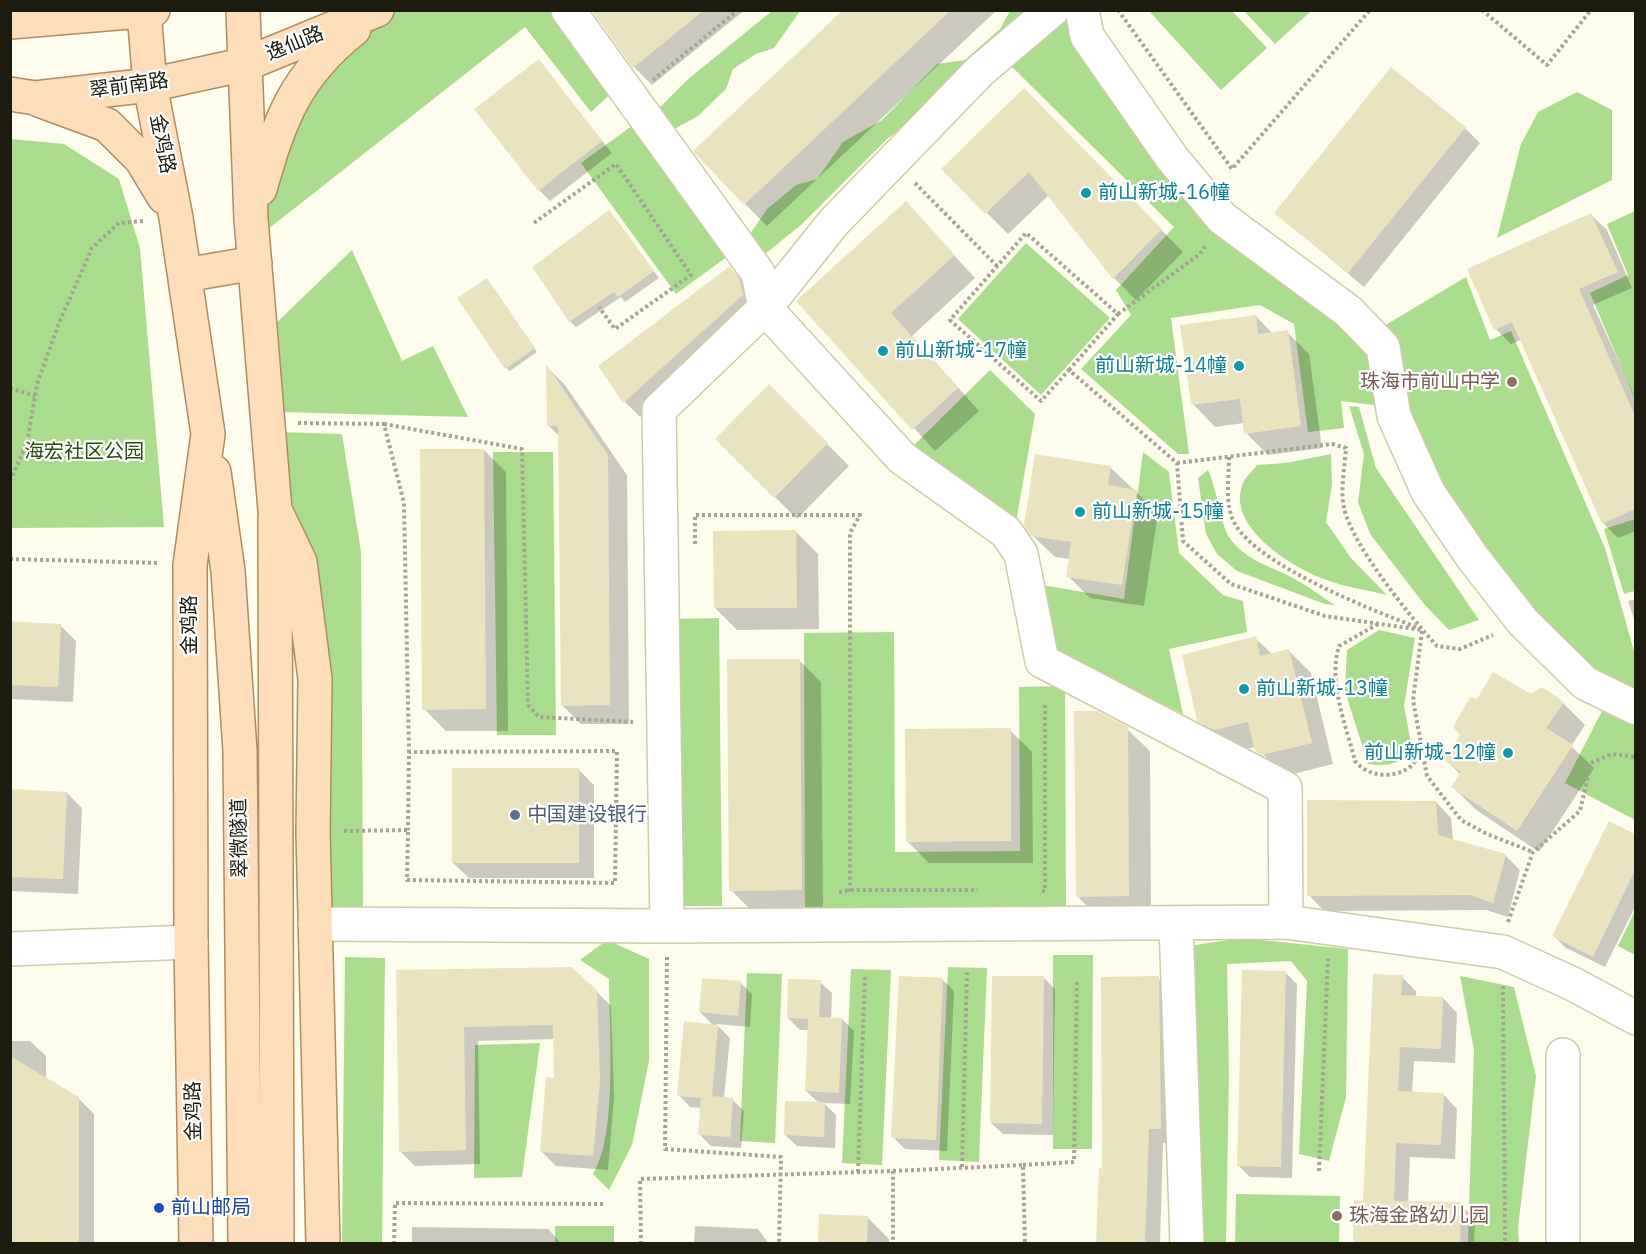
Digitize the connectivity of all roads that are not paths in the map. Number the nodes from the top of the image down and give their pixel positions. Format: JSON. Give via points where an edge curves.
{"nodes":[{"id":1,"x":243,"y":10,"type":"edge"},
{"id":2,"x":568,"y":10,"type":"edge"},
{"id":3,"x":1052,"y":10,"type":"edge"},
{"id":4,"x":1082,"y":10,"type":"edge"},
{"id":5,"x":149,"y":11,"type":"edge"},
{"id":6,"x":377,"y":11,"type":"edge"},
{"id":7,"x":10,"y":22,"type":"edge"},
{"id":8,"x":246,"y":64,"type":"junction"},
{"id":9,"x":150,"y":85,"type":"junction"},
{"id":10,"x":23,"y":96,"type":"edge"},
{"id":11,"x":176,"y":218,"type":"junction"},
{"id":12,"x":251,"y":219,"type":"junction"},
{"id":13,"x":255,"y":263,"type":"junction"},
{"id":14,"x":185,"y":276,"type":"junction"},
{"id":15,"x":765,"y":308,"type":"junction"},
{"id":16,"x":208,"y":434,"type":"junction"},
{"id":17,"x":275,"y":510,"type":"junction"},
{"id":18,"x":1635,"y":708,"type":"edge"},
{"id":19,"x":1286,"y":922,"type":"junction"},
{"id":20,"x":1176,"y":923,"type":"junction"},
{"id":21,"x":315,"y":924,"type":"junction"},
{"id":22,"x":667,"y":926,"type":"junction"},
{"id":23,"x":191,"y":942,"type":"junction"},
{"id":24,"x":10,"y":949,"type":"edge"},
{"id":25,"x":1635,"y":1018,"type":"edge"},
{"id":26,"x":1563,"y":1055,"type":"dead end"},
{"id":27,"x":196,"y":1244,"type":"edge"},
{"id":28,"x":245,"y":1244,"type":"edge"},
{"id":29,"x":277,"y":1244,"type":"edge"},
{"id":30,"x":323,"y":1244,"type":"edge"},
{"id":31,"x":1187,"y":1244,"type":"edge"},
{"id":32,"x":1563,"y":1244,"type":"edge"}],
"edges":[{"from":1,"to":8,"type":"main road"},
{"from":2,"to":15,"type":"street","via":[[758,273]]},
{"from":3,"to":15,"type":"street","via":[[980,71],[834,222]]},
{"from":4,"to":18,"type":"street","via":[[1087,36],[1172,158],[1222,218],[1348,311],[1383,347],[1394,416],[1428,492],[1523,622],[1586,683]]},
{"from":5,"to":7,"type":"main road"},
{"from":5,"to":9,"type":"main road","name":"金鸡路"},
{"from":6,"to":8,"type":"main road","name":"逸仙路"},
{"from":6,"to":12,"type":"main road","via":[[327,50],[297,89],[277,129]]},
{"from":8,"to":9,"type":"main road","name":"翠前南路"},
{"from":8,"to":12,"type":"main road"},
{"from":9,"to":10,"type":"main road","name":"翠前南路"},
{"from":9,"to":11,"type":"main road","name":"金鸡路"},
{"from":10,"to":11,"type":"main road","via":[[107,125],[141,159]]},
{"from":11,"to":14,"type":"main road","name":"金鸡路"},
{"from":12,"to":13,"type":"main road"},
{"from":13,"to":14,"type":"main road"},
{"from":13,"to":17,"type":"main road"},
{"from":14,"to":16,"type":"main road","name":"金鸡路"},
{"from":15,"to":19,"type":"street","via":[[902,458],[1006,532],[1021,554],[1041,661],[1285,788]]},
{"from":15,"to":22,"type":"street","via":[[660,410]]},
{"from":16,"to":23,"type":"main road","name":"金鸡路","via":[[190,565]]},
{"from":16,"to":28,"type":"main road","name":"翠微隧道","via":[[228,571],[240,751]]},
{"from":17,"to":21,"type":"main road","via":[[300,562],[314,667]]},
{"from":17,"to":29,"type":"main road","name":"翠微隧道"},
{"from":19,"to":20,"type":"street"},
{"from":19,"to":25,"type":"street","via":[[1505,940]]},
{"from":20,"to":22,"type":"street"},
{"from":20,"to":31,"type":"street"},
{"from":21,"to":22,"type":"street"},
{"from":21,"to":30,"type":"main road"},
{"from":23,"to":24,"type":"street"},
{"from":23,"to":27,"type":"main road","name":"金鸡路"},
{"from":26,"to":32,"type":"street"}]}
